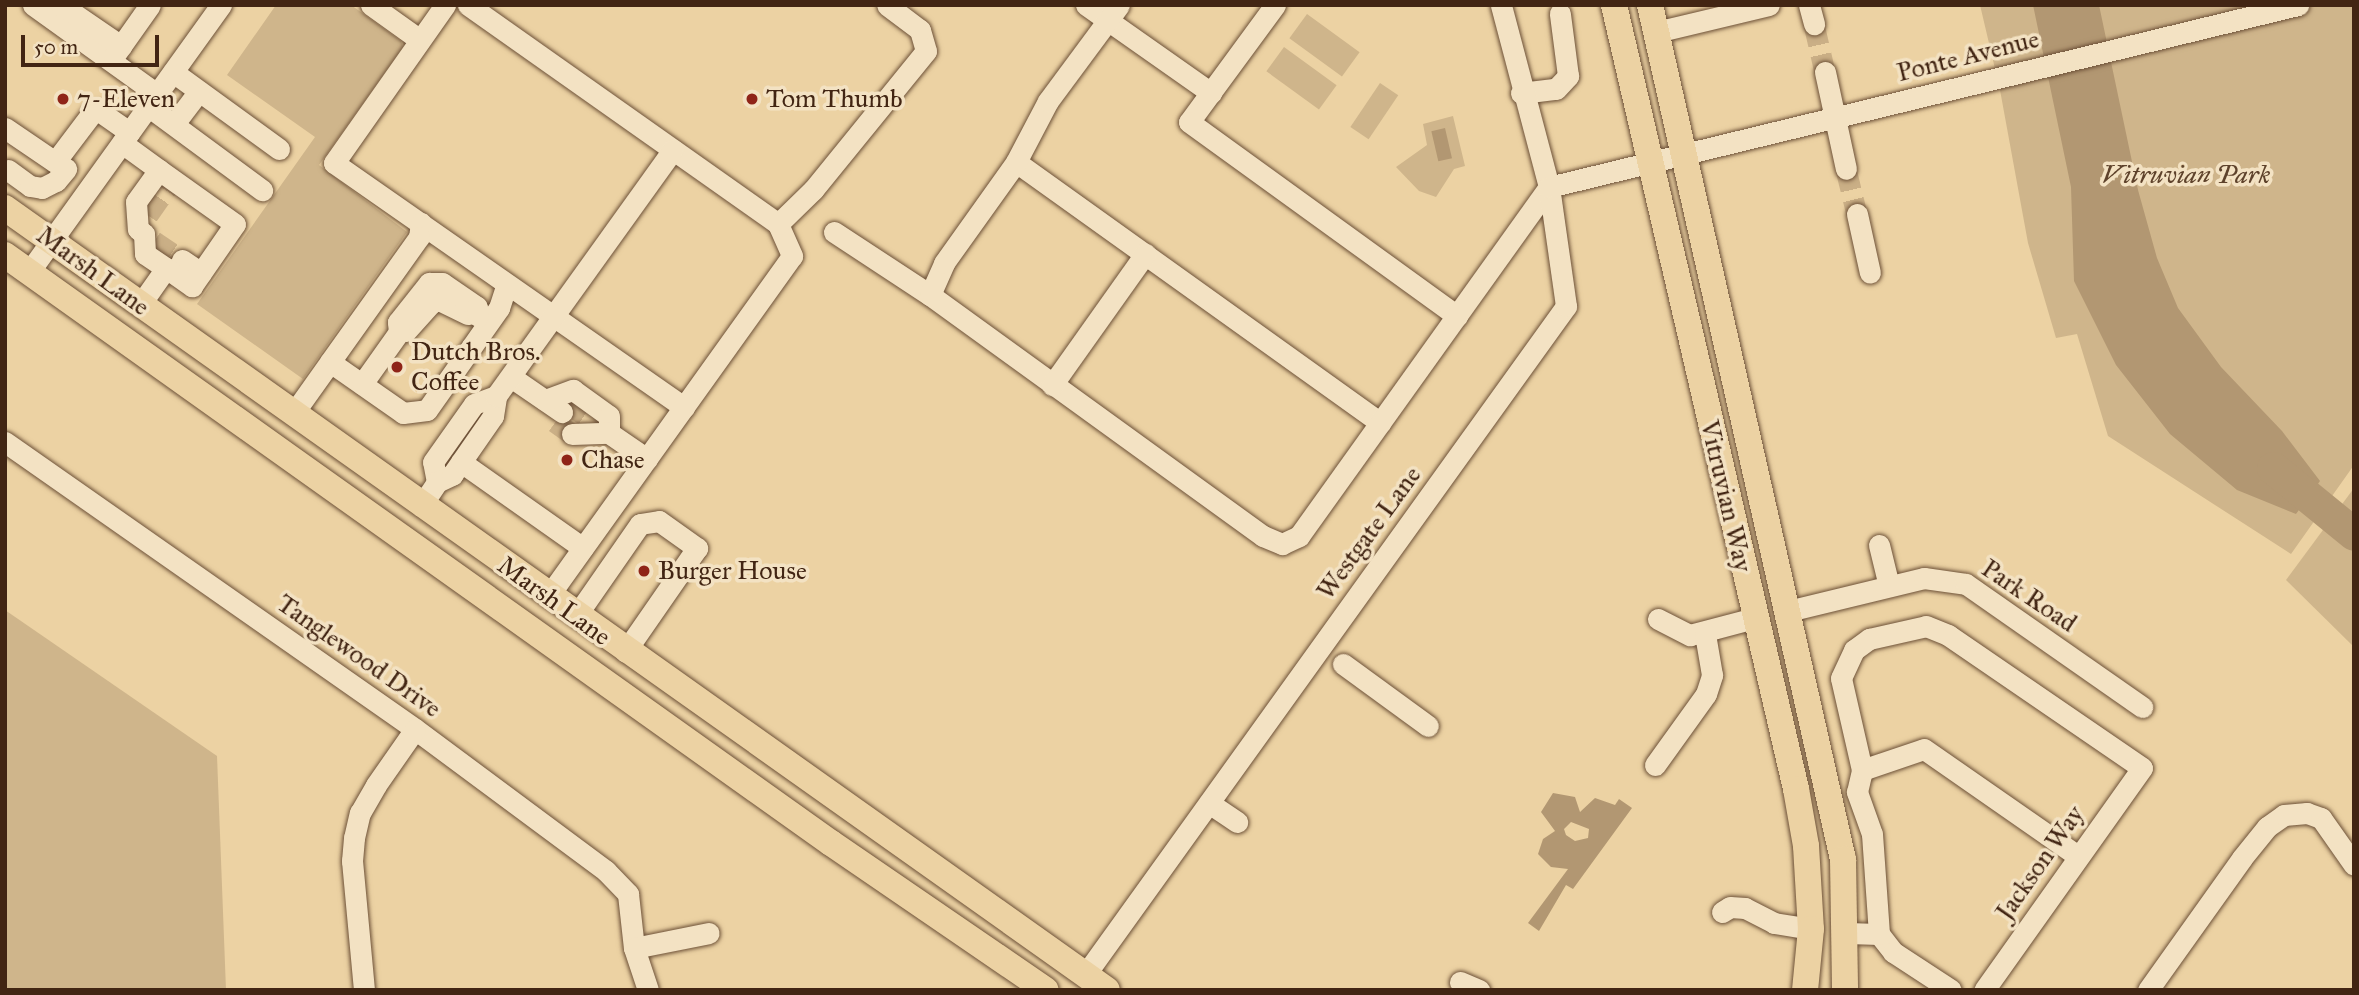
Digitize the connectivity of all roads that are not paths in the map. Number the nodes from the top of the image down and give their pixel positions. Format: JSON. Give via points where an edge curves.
{"nodes":[{"id":1,"x":33,"y":5,"type":"edge"},
{"id":2,"x":61,"y":5,"type":"edge"},
{"id":3,"x":150,"y":5,"type":"edge"},
{"id":4,"x":221,"y":5,"type":"edge"},
{"id":5,"x":371,"y":5,"type":"edge"},
{"id":6,"x":445,"y":5,"type":"edge"},
{"id":7,"x":468,"y":5,"type":"edge"},
{"id":8,"x":887,"y":5,"type":"edge"},
{"id":9,"x":1086,"y":5,"type":"edge"},
{"id":10,"x":1275,"y":5,"type":"edge"},
{"id":11,"x":1501,"y":5,"type":"edge"},
{"id":12,"x":1615,"y":5,"type":"edge"},
{"id":13,"x":1650,"y":5,"type":"edge"},
{"id":14,"x":1769,"y":5,"type":"edge"},
{"id":15,"x":2298,"y":5,"type":"edge"},
{"id":16,"x":1113,"y":13,"type":"edge"},
{"id":17,"x":1560,"y":15,"type":"dead end"},
{"id":18,"x":1656,"y":32,"type":"junction"},
{"id":19,"x":420,"y":40,"type":"junction"},
{"id":20,"x":116,"y":54,"type":"junction"},
{"id":21,"x":173,"y":72,"type":"junction"},
{"id":22,"x":1825,"y":72,"type":"tunnel mouth"},
{"id":23,"x":199,"y":90,"type":"junction"},
{"id":24,"x":1211,"y":93,"type":"junction"},
{"id":25,"x":1521,"y":93,"type":"junction"},
{"id":26,"x":153,"y":100,"type":"junction"},
{"id":27,"x":1835,"y":117,"type":"junction"},
{"id":28,"x":174,"y":124,"type":"junction"},
{"id":29,"x":5,"y":128,"type":"edge"},
{"id":30,"x":125,"y":138,"type":"junction"},
{"id":31,"x":26,"y":142,"type":"junction"},
{"id":32,"x":279,"y":149,"type":"dead end"},
{"id":33,"x":673,"y":150,"type":"junction"},
{"id":34,"x":1682,"y":154,"type":"junction"},
{"id":35,"x":1016,"y":162,"type":"junction"},
{"id":36,"x":1651,"y":163,"type":"junction"},
{"id":37,"x":60,"y":165,"type":"junction"},
{"id":38,"x":1846,"y":169,"type":"tunnel mouth"},
{"id":39,"x":7,"y":172,"type":"edge"},
{"id":40,"x":166,"y":178,"type":"junction"},
{"id":41,"x":90,"y":186,"type":"junction"},
{"id":42,"x":1549,"y":187,"type":"junction"},
{"id":43,"x":262,"y":190,"type":"dead end"},
{"id":44,"x":5,"y":208,"type":"edge"},
{"id":45,"x":1857,"y":214,"type":"tunnel mouth"},
{"id":46,"x":421,"y":223,"type":"junction"},
{"id":47,"x":778,"y":224,"type":"junction"},
{"id":48,"x":834,"y":232,"type":"dead end"},
{"id":49,"x":51,"y":240,"type":"junction"},
{"id":50,"x":1146,"y":254,"type":"junction"},
{"id":51,"x":5,"y":255,"type":"edge"},
{"id":52,"x":174,"y":264,"type":"junction"},
{"id":53,"x":29,"y":272,"type":"junction"},
{"id":54,"x":1870,"y":273,"type":"dead end"},
{"id":55,"x":507,"y":284,"type":"junction"},
{"id":56,"x":930,"y":295,"type":"junction"},
{"id":57,"x":140,"y":304,"type":"junction"},
{"id":58,"x":1457,"y":316,"type":"junction"},
{"id":59,"x":554,"y":318,"type":"junction"},
{"id":60,"x":483,"y":319,"type":"junction"},
{"id":61,"x":330,"y":362,"type":"junction"},
{"id":62,"x":511,"y":377,"type":"junction"},
{"id":63,"x":362,"y":384,"type":"junction"},
{"id":64,"x":1052,"y":384,"type":"junction"},
{"id":65,"x":496,"y":396,"type":"junction"},
{"id":66,"x":684,"y":407,"type":"junction"},
{"id":67,"x":293,"y":414,"type":"junction"},
{"id":68,"x":1380,"y":422,"type":"junction"},
{"id":69,"x":5,"y":442,"type":"edge"},
{"id":70,"x":647,"y":459,"type":"junction"},
{"id":71,"x":461,"y":462,"type":"junction"},
{"id":72,"x":437,"y":482,"type":"junction"},
{"id":73,"x":621,"y":495,"type":"junction"},
{"id":74,"x":421,"y":506,"type":"junction"},
{"id":75,"x":659,"y":521,"type":"junction"},
{"id":76,"x":399,"y":538,"type":"junction"},
{"id":77,"x":1879,"y":545,"type":"dead end"},
{"id":78,"x":583,"y":548,"type":"junction"},
{"id":79,"x":1889,"y":586,"type":"junction"},
{"id":80,"x":548,"y":597,"type":"junction"},
{"id":81,"x":1788,"y":611,"type":"junction"},
{"id":82,"x":576,"y":616,"type":"junction"},
{"id":83,"x":1754,"y":618,"type":"junction"},
{"id":84,"x":1658,"y":620,"type":"dead end"},
{"id":85,"x":1705,"y":634,"type":"junction"},
{"id":86,"x":625,"y":652,"type":"junction"},
{"id":87,"x":1343,"y":664,"type":"dead end"},
{"id":88,"x":2142,"y":707,"type":"dead end"},
{"id":89,"x":1428,"y":726,"type":"dead end"},
{"id":90,"x":415,"y":729,"type":"junction"},
{"id":91,"x":1655,"y":765,"type":"dead end"},
{"id":92,"x":1862,"y":770,"type":"junction"},
{"id":93,"x":1857,"y":792,"type":"junction"},
{"id":94,"x":1830,"y":798,"type":"junction"},
{"id":95,"x":1209,"y":803,"type":"junction"},
{"id":96,"x":855,"y":814,"type":"junction"},
{"id":97,"x":1237,"y":822,"type":"dead end"},
{"id":98,"x":831,"y":843,"type":"junction"},
{"id":99,"x":2078,"y":856,"type":"junction"},
{"id":100,"x":2354,"y":864,"type":"edge"},
{"id":101,"x":1722,"y":912,"type":"dead end"},
{"id":102,"x":1811,"y":929,"type":"junction"},
{"id":103,"x":709,"y":933,"type":"dead end"},
{"id":104,"x":1847,"y":933,"type":"junction"},
{"id":105,"x":1879,"y":934,"type":"junction"},
{"id":106,"x":634,"y":948,"type":"junction"},
{"id":107,"x":1080,"y":982,"type":"edge"},
{"id":108,"x":364,"y":990,"type":"edge"},
{"id":109,"x":648,"y":990,"type":"edge"},
{"id":110,"x":1046,"y":990,"type":"edge"},
{"id":111,"x":1107,"y":990,"type":"edge"},
{"id":112,"x":1805,"y":990,"type":"edge"},
{"id":113,"x":1845,"y":990,"type":"edge"},
{"id":114,"x":1951,"y":990,"type":"edge"},
{"id":115,"x":1984,"y":990,"type":"edge"},
{"id":116,"x":2148,"y":990,"type":"edge"}],
"edges":[{"from":1,"to":20,"type":"street"},
{"from":2,"to":20,"type":"street"},
{"from":3,"to":20,"type":"street"},
{"from":4,"to":21,"type":"street"},
{"from":5,"to":19,"type":"street"},
{"from":6,"to":19,"type":"street"},
{"from":7,"to":33,"type":"street"},
{"from":8,"to":47,"type":"street","via":[[920,30],[926,51],[813,190]]},
{"from":9,"to":16,"type":"street"},
{"from":10,"to":24,"type":"street"},
{"from":11,"to":25,"type":"street","name":"Westgate Lane"},
{"from":12,"to":36,"type":"main road","name":"Vitruvian Way"},
{"from":13,"to":18,"type":"main road","name":"Vitruvian Way"},
{"from":14,"to":18,"type":"street"},
{"from":15,"to":27,"type":"street","name":"Ponte Avenue"},
{"from":16,"to":24,"type":"street"},
{"from":16,"to":35,"type":"street","via":[[1048,101]]},
{"from":17,"to":25,"type":"street","via":[[1569,76],[1556,89]]},
{"from":18,"to":34,"type":"main road","name":"Vitruvian Way"},
{"from":19,"to":46,"type":"street","via":[[334,163]]},
{"from":20,"to":26,"type":"street"},
{"from":21,"to":23,"type":"street"},
{"from":21,"to":26,"type":"street"},
{"from":22,"to":27,"type":"street"},
{"from":23,"to":28,"type":"street"},
{"from":23,"to":32,"type":"street"},
{"from":24,"to":58,"type":"street","via":[[1189,122]]},
{"from":25,"to":42,"type":"street","name":"Westgate Lane"},
{"from":26,"to":28,"type":"street"},
{"from":26,"to":30,"type":"street"},
{"from":27,"to":34,"type":"street","name":"Ponte Avenue"},
{"from":27,"to":38,"type":"street"},
{"from":28,"to":43,"type":"street"},
{"from":29,"to":31,"type":"street"},
{"from":30,"to":37,"type":"street","via":[[99,111],[92,113]]},
{"from":30,"to":40,"type":"street"},
{"from":30,"to":41,"type":"street"},
{"from":31,"to":37,"type":"street"},
{"from":31,"to":39,"type":"street"},
{"from":33,"to":47,"type":"street"},
{"from":33,"to":59,"type":"street"},
{"from":34,"to":36,"type":"street","name":"Ponte Avenue"},
{"from":34,"to":81,"type":"main road","name":"Vitruvian Way"},
{"from":35,"to":50,"type":"street"},
{"from":35,"to":56,"type":"street","via":[[944,262]]},
{"from":36,"to":42,"type":"street"},
{"from":36,"to":83,"type":"main road","name":"Vitruvian Way"},
{"from":37,"to":39,"type":"street","via":[[56,181],[42,188]]},
{"from":37,"to":41,"type":"street"},
{"from":40,"to":52,"type":"street","via":[[136,202],[146,230],[145,254]]},
{"from":40,"to":52,"type":"street","via":[[235,224],[192,286]]},
{"from":41,"to":49,"type":"street"},
{"from":42,"to":58,"type":"street"},
{"from":42,"to":95,"type":"street","name":"Westgate Lane","via":[[1566,306]]},
{"from":44,"to":49,"type":"main road","name":"Marsh Lane"},
{"from":45,"to":54,"type":"street"},
{"from":46,"to":55,"type":"street"},
{"from":46,"to":61,"type":"street","via":[[419,236]]},
{"from":47,"to":66,"type":"street","via":[[792,256]]},
{"from":48,"to":56,"type":"street"},
{"from":49,"to":53,"type":"street"},
{"from":49,"to":57,"type":"main road","name":"Marsh Lane"},
{"from":50,"to":64,"type":"street"},
{"from":50,"to":68,"type":"street"},
{"from":51,"to":53,"type":"main road","name":"Marsh Lane"},
{"from":52,"to":57,"type":"street"},
{"from":53,"to":76,"type":"main road","name":"Marsh Lane"},
{"from":55,"to":59,"type":"street"},
{"from":55,"to":60,"type":"street"},
{"from":56,"to":64,"type":"street"},
{"from":57,"to":67,"type":"main road","name":"Marsh Lane"},
{"from":58,"to":68,"type":"street"},
{"from":59,"to":62,"type":"street"},
{"from":59,"to":66,"type":"street"},
{"from":60,"to":63,"type":"street","via":[[439,300],[431,303],[410,330],[399,332]]},
{"from":60,"to":63,"type":"street","via":[[427,410],[403,413]]},
{"from":61,"to":63,"type":"street"},
{"from":61,"to":67,"type":"street"},
{"from":62,"to":65,"type":"street"},
{"from":62,"to":70,"type":"street","via":[[574,420]]},
{"from":64,"to":68,"type":"street","via":[[1263,536],[1282,544],[1299,536]]},
{"from":65,"to":71,"type":"street","via":[[493,416]]},
{"from":65,"to":72,"type":"street","via":[[474,404],[433,462]]},
{"from":66,"to":70,"type":"street"},
{"from":67,"to":74,"type":"main road","name":"Marsh Lane"},
{"from":69,"to":90,"type":"street","name":"Tanglewood Drive"},
{"from":70,"to":73,"type":"street"},
{"from":71,"to":72,"type":"street","via":[[452,475]]},
{"from":71,"to":78,"type":"street"},
{"from":72,"to":74,"type":"street"},
{"from":73,"to":75,"type":"street"},
{"from":73,"to":78,"type":"street"},
{"from":74,"to":76,"type":"main road"},
{"from":74,"to":80,"type":"main road","name":"Marsh Lane"},
{"from":75,"to":82,"type":"street","via":[[640,524]]},
{"from":75,"to":86,"type":"street","via":[[697,548]]},
{"from":76,"to":98,"type":"main road","name":"Marsh Lane"},
{"from":77,"to":79,"type":"street"},
{"from":78,"to":80,"type":"street"},
{"from":79,"to":81,"type":"street","name":"Park Road"},
{"from":79,"to":88,"type":"street","name":"Park Road","via":[[1924,578],[1966,584]]},
{"from":80,"to":82,"type":"main road","name":"Marsh Lane"},
{"from":81,"to":83,"type":"main road"},
{"from":81,"to":94,"type":"main road","name":"Vitruvian Way"},
{"from":82,"to":86,"type":"main road","name":"Marsh Lane"},
{"from":83,"to":85,"type":"street"},
{"from":83,"to":102,"type":"main road","name":"Vitruvian Way","via":[[1796,789],[1806,846]]},
{"from":84,"to":85,"type":"street","via":[[1679,633]]},
{"from":85,"to":91,"type":"street","via":[[1712,675],[1706,694]]},
{"from":86,"to":96,"type":"main road","name":"Marsh Lane"},
{"from":87,"to":89,"type":"street"},
{"from":90,"to":106,"type":"street","name":"Tanglewood Drive","via":[[620,882],[628,894]]},
{"from":90,"to":108,"type":"street","via":[[360,813],[354,838],[352,861]]},
{"from":92,"to":93,"type":"street"},
{"from":92,"to":99,"type":"street","via":[[1924,749]]},
{"from":92,"to":99,"type":"street","name":"Jackson Way","via":[[1841,678],[1843,666],[1869,639],[1926,626],[1948,635],[2142,768]]},
{"from":93,"to":94,"type":"street"},
{"from":93,"to":105,"type":"street","via":[[1872,834]]},
{"from":94,"to":104,"type":"main road","name":"Vitruvian Way","via":[[1843,859]]},
{"from":95,"to":97,"type":"street"},
{"from":95,"to":107,"type":"street","name":"Westgate Lane"},
{"from":96,"to":98,"type":"main road"},
{"from":96,"to":107,"type":"main road","name":"Marsh Lane"},
{"from":98,"to":110,"type":"main road","name":"Marsh Lane"},
{"from":99,"to":115,"type":"street","name":"Jackson Way"},
{"from":100,"to":116,"type":"street","via":[[2321,818],[2307,813],[2284,815],[2267,827],[2242,858]]},
{"from":101,"to":102,"type":"street","via":[[1730,907],[1745,908],[1774,923]]},
{"from":102,"to":104,"type":"main road"},
{"from":102,"to":112,"type":"main road","name":"Vitruvian Way"},
{"from":103,"to":106,"type":"street"},
{"from":104,"to":105,"type":"street"},
{"from":104,"to":113,"type":"main road","name":"Vitruvian Way"},
{"from":105,"to":114,"type":"street","via":[[1893,952]]},
{"from":106,"to":109,"type":"street","name":"Tanglewood Drive"},
{"from":107,"to":111,"type":"main road","name":"Marsh Lane"}]}
